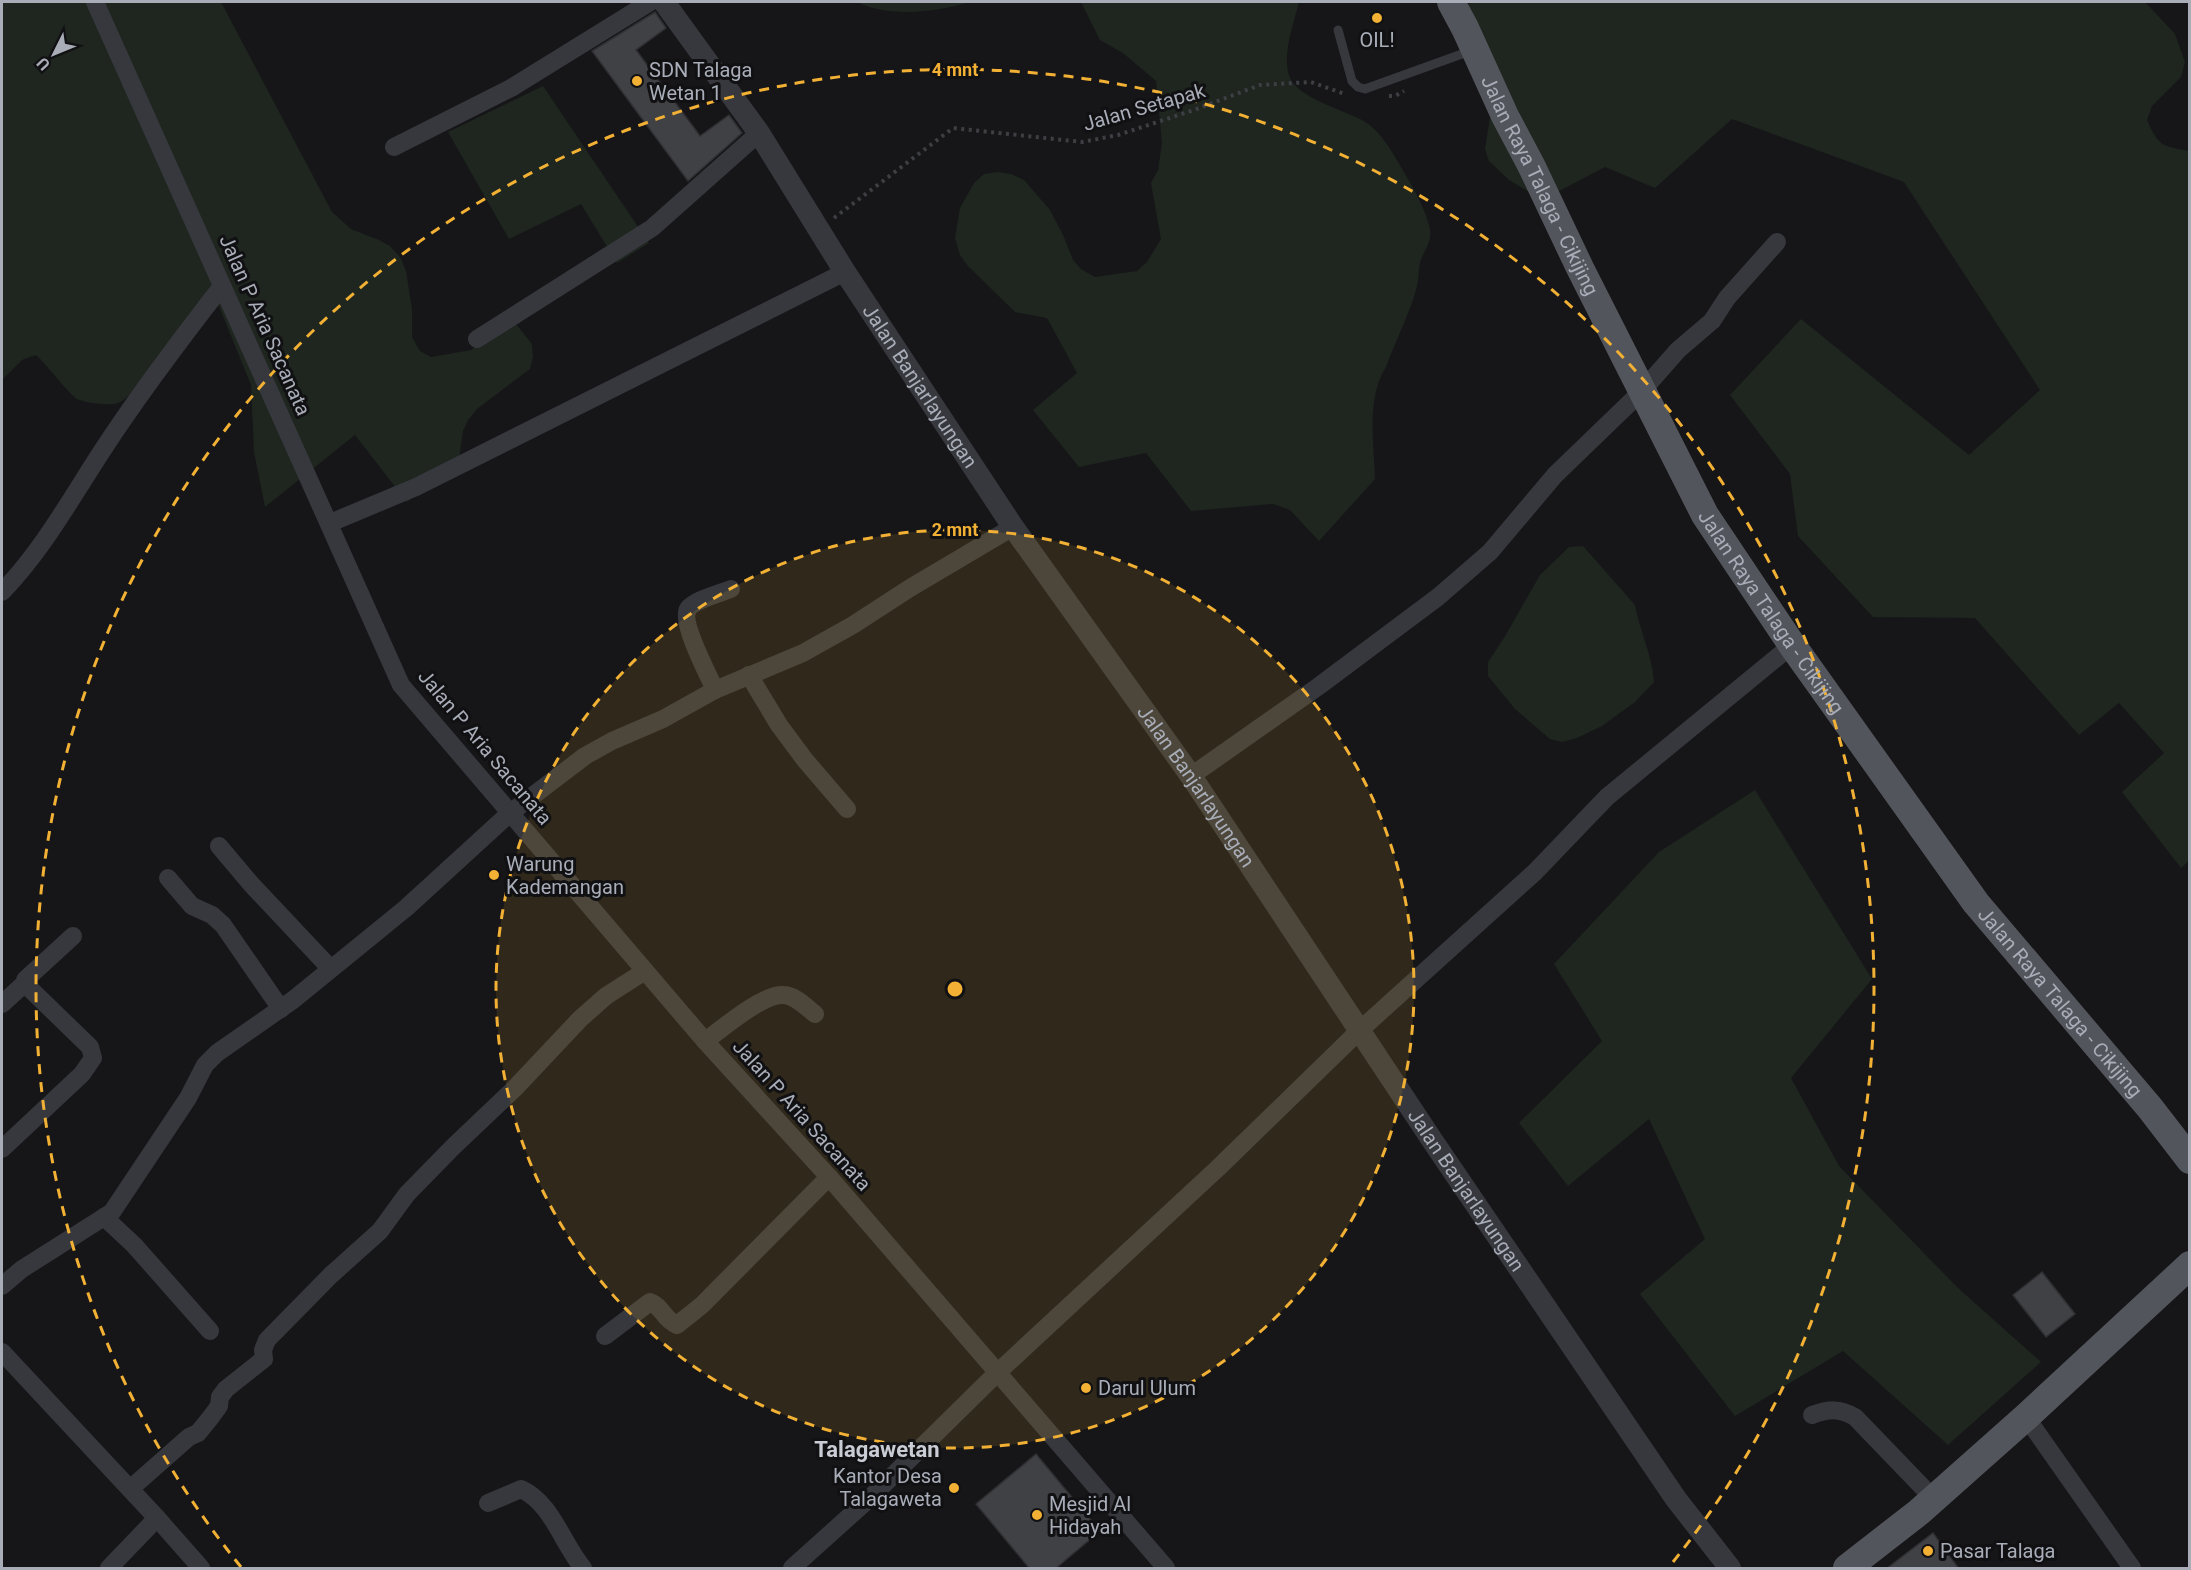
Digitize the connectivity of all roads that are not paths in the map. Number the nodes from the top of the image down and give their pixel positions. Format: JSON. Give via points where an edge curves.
{"nodes":[{"id":1,"x":95,"y":2,"type":"edge"},
{"id":2,"x":650,"y":2,"type":"edge"},
{"id":3,"x":664,"y":2,"type":"edge"},
{"id":4,"x":1451,"y":2,"type":"edge"},
{"id":5,"x":1338,"y":30,"type":"dead end"},
{"id":6,"x":1475,"y":49,"type":"junction"},
{"id":7,"x":759,"y":133,"type":"junction"},
{"id":8,"x":394,"y":147,"type":"dead end"},
{"id":9,"x":1778,"y":242,"type":"dead end"},
{"id":10,"x":845,"y":272,"type":"junction"},
{"id":11,"x":222,"y":286,"type":"junction"},
{"id":12,"x":477,"y":339,"type":"dead end"},
{"id":13,"x":1642,"y":391,"type":"junction"},
{"id":14,"x":330,"y":523,"type":"junction"},
{"id":15,"x":1014,"y":527,"type":"junction"},
{"id":16,"x":731,"y":589,"type":"dead end"},
{"id":17,"x":2,"y":592,"type":"edge"},
{"id":18,"x":1792,"y":645,"type":"junction"},
{"id":19,"x":749,"y":675,"type":"junction"},
{"id":20,"x":715,"y":690,"type":"junction"},
{"id":21,"x":1191,"y":776,"type":"junction"},
{"id":22,"x":848,"y":809,"type":"dead end"},
{"id":23,"x":510,"y":813,"type":"junction"},
{"id":24,"x":219,"y":846,"type":"dead end"},
{"id":25,"x":168,"y":878,"type":"dead end"},
{"id":26,"x":73,"y":936,"type":"dead end"},
{"id":27,"x":330,"y":968,"type":"junction"},
{"id":28,"x":645,"y":971,"type":"junction"},
{"id":29,"x":25,"y":983,"type":"junction"},
{"id":30,"x":2,"y":1004,"type":"edge"},
{"id":31,"x":281,"y":1010,"type":"junction"},
{"id":32,"x":815,"y":1014,"type":"dead end"},
{"id":33,"x":1360,"y":1030,"type":"junction"},
{"id":34,"x":705,"y":1041,"type":"junction"},
{"id":35,"x":2,"y":1149,"type":"edge"},
{"id":36,"x":2190,"y":1160,"type":"edge"},
{"id":37,"x":829,"y":1177,"type":"junction"},
{"id":38,"x":105,"y":1217,"type":"junction"},
{"id":39,"x":2190,"y":1265,"type":"edge"},
{"id":40,"x":2,"y":1286,"type":"edge"},
{"id":41,"x":210,"y":1332,"type":"dead end"},
{"id":42,"x":605,"y":1336,"type":"dead end"},
{"id":43,"x":2,"y":1352,"type":"edge"},
{"id":44,"x":997,"y":1373,"type":"junction"},
{"id":45,"x":1812,"y":1416,"type":"dead end"},
{"id":46,"x":2026,"y":1418,"type":"junction"},
{"id":47,"x":130,"y":1489,"type":"junction"},
{"id":48,"x":1933,"y":1498,"type":"junction"},
{"id":49,"x":488,"y":1503,"type":"dead end"},
{"id":50,"x":157,"y":1518,"type":"junction"},
{"id":51,"x":803,"y":1565,"type":"edge"},
{"id":52,"x":109,"y":1569,"type":"edge"},
{"id":53,"x":201,"y":1569,"type":"edge"},
{"id":54,"x":583,"y":1569,"type":"edge"},
{"id":55,"x":1166,"y":1569,"type":"edge"},
{"id":56,"x":1730,"y":1569,"type":"edge"},
{"id":57,"x":1847,"y":1569,"type":"edge"},
{"id":58,"x":2132,"y":1569,"type":"edge"}],
"edges":[{"from":1,"to":11,"type":"street","name":"Jalan P Aria Sacanata"},
{"from":2,"to":8,"type":"street","via":[[511,88]]},
{"from":3,"to":7,"type":"street","name":"Jalan Banjarlayungan"},
{"from":4,"to":6,"type":"main road","name":"Jalan Raya Talaga - Cikijing"},
{"from":5,"to":6,"type":"lane","via":[[1352,81],[1365,89]]},
{"from":6,"to":13,"type":"main road","name":"Jalan Raya Talaga - Cikijing"},
{"from":7,"to":10,"type":"street","name":"Jalan Banjarlayungan"},
{"from":7,"to":12,"type":"street","via":[[652,228]]},
{"from":9,"to":13,"type":"street","via":[[1712,321],[1678,350]]},
{"from":10,"to":14,"type":"street","via":[[416,488]]},
{"from":10,"to":15,"type":"street","name":"Jalan Banjarlayungan"},
{"from":11,"to":14,"type":"street","name":"Jalan P Aria Sacanata"},
{"from":11,"to":17,"type":"street","via":[[162,363],[64,513]]},
{"from":13,"to":18,"type":"main road","name":"Jalan Raya Talaga - Cikijing","via":[[1705,515]]},
{"from":13,"to":21,"type":"street","via":[[1555,475],[1490,552],[1438,597]]},
{"from":14,"to":23,"type":"street","name":"Jalan P Aria Sacanata","via":[[402,684]]},
{"from":15,"to":19,"type":"street","via":[[823,642]]},
{"from":15,"to":21,"type":"street","name":"Jalan Banjarlayungan"},
{"from":16,"to":20,"type":"street","via":[[695,604],[686,613],[687,626]]},
{"from":18,"to":33,"type":"street","via":[[1607,797],[1535,872]]},
{"from":18,"to":36,"type":"main road","name":"Jalan Raya Talaga - Cikijing","via":[[1976,903]]},
{"from":19,"to":20,"type":"street"},
{"from":19,"to":22,"type":"street","via":[[805,760]]},
{"from":20,"to":23,"type":"street","via":[[585,756]]},
{"from":21,"to":33,"type":"street","name":"Jalan Banjarlayungan"},
{"from":23,"to":27,"type":"street","via":[[406,908]]},
{"from":23,"to":28,"type":"street","name":"Jalan P Aria Sacanata"},
{"from":24,"to":27,"type":"street"},
{"from":25,"to":31,"type":"street","via":[[192,906],[223,925]]},
{"from":26,"to":29,"type":"street"},
{"from":27,"to":31,"type":"street"},
{"from":28,"to":34,"type":"street","name":"Jalan P Aria Sacanata"},
{"from":28,"to":47,"type":"street","via":[[606,996],[572,1027],[407,1194],[380,1231],[267,1340],[264,1359],[226,1389],[219,1406],[198,1433]]},
{"from":29,"to":30,"type":"street"},
{"from":29,"to":35,"type":"street","via":[[90,1047],[93,1058]]},
{"from":31,"to":38,"type":"street","via":[[205,1065],[131,1185]]},
{"from":32,"to":34,"type":"street","via":[[783,994],[756,1004]]},
{"from":33,"to":44,"type":"street"},
{"from":33,"to":56,"type":"street","name":"Jalan Banjarlayungan","via":[[1669,1489]]},
{"from":34,"to":37,"type":"street","name":"Jalan P Aria Sacanata"},
{"from":37,"to":42,"type":"street","via":[[681,1323],[672,1323],[659,1306],[650,1302]]},
{"from":37,"to":44,"type":"street","name":"Jalan P Aria Sacanata"},
{"from":38,"to":40,"type":"street"},
{"from":38,"to":41,"type":"street"},
{"from":39,"to":46,"type":"main road"},
{"from":43,"to":47,"type":"street"},
{"from":44,"to":51,"type":"street"},
{"from":44,"to":55,"type":"street","name":"Jalan P Aria Sacanata"},
{"from":45,"to":48,"type":"street","via":[[1829,1409],[1855,1417]]},
{"from":46,"to":48,"type":"main road"},
{"from":46,"to":58,"type":"street"},
{"from":47,"to":50,"type":"street"},
{"from":48,"to":57,"type":"main road"},
{"from":49,"to":54,"type":"street","via":[[521,1489],[532,1494],[544,1506]]},
{"from":50,"to":52,"type":"street"},
{"from":50,"to":53,"type":"street"}]}
